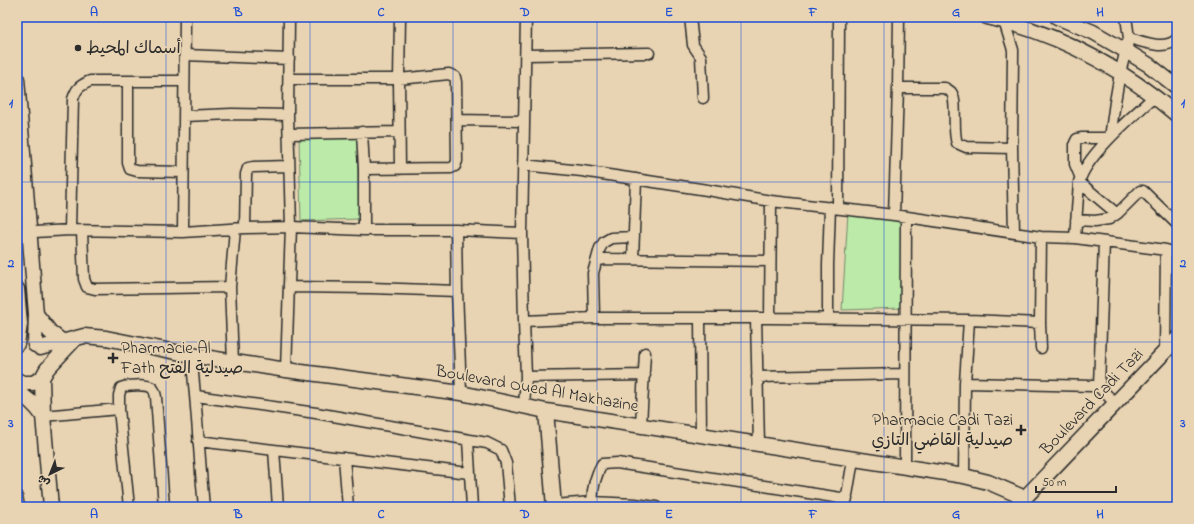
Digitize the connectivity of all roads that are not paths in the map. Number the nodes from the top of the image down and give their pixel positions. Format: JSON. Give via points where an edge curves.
{"nodes":[{"id":1,"x":185,"y":17,"type":"edge"},
{"id":2,"x":289,"y":17,"type":"edge"},
{"id":3,"x":400,"y":17,"type":"edge"},
{"id":4,"x":526,"y":17,"type":"edge"},
{"id":5,"x":690,"y":17,"type":"edge"},
{"id":6,"x":839,"y":17,"type":"edge"},
{"id":7,"x":899,"y":17,"type":"edge"},
{"id":8,"x":987,"y":17,"type":"edge"},
{"id":9,"x":1057,"y":17,"type":"edge"},
{"id":10,"x":1126,"y":17,"type":"edge"},
{"id":11,"x":1004,"y":21,"type":"junction"},
{"id":12,"x":1177,"y":39,"type":"edge"},
{"id":13,"x":1128,"y":45,"type":"junction"},
{"id":14,"x":649,"y":53,"type":"dead end"},
{"id":15,"x":185,"y":55,"type":"junction"},
{"id":16,"x":526,"y":55,"type":"junction"},
{"id":17,"x":289,"y":60,"type":"junction"},
{"id":18,"x":1120,"y":73,"type":"junction"},
{"id":19,"x":17,"y":79,"type":"edge"},
{"id":20,"x":288,"y":79,"type":"junction"},
{"id":21,"x":399,"y":79,"type":"junction"},
{"id":22,"x":128,"y":81,"type":"junction"},
{"id":23,"x":184,"y":81,"type":"junction"},
{"id":24,"x":1177,"y":87,"type":"edge"},
{"id":25,"x":898,"y":88,"type":"junction"},
{"id":26,"x":1155,"y":96,"type":"junction"},
{"id":27,"x":703,"y":98,"type":"dead end"},
{"id":28,"x":288,"y":115,"type":"junction"},
{"id":29,"x":1177,"y":115,"type":"edge"},
{"id":30,"x":184,"y":116,"type":"junction"},
{"id":31,"x":458,"y":120,"type":"junction"},
{"id":32,"x":523,"y":121,"type":"junction"},
{"id":33,"x":362,"y":132,"type":"junction"},
{"id":34,"x":399,"y":132,"type":"junction"},
{"id":35,"x":289,"y":134,"type":"junction"},
{"id":36,"x":1110,"y":138,"type":"junction"},
{"id":37,"x":1012,"y":148,"type":"junction"},
{"id":38,"x":523,"y":165,"type":"junction"},
{"id":39,"x":289,"y":166,"type":"junction"},
{"id":40,"x":400,"y":168,"type":"junction"},
{"id":41,"x":364,"y":169,"type":"junction"},
{"id":42,"x":183,"y":172,"type":"junction"},
{"id":43,"x":636,"y":179,"type":"junction"},
{"id":44,"x":1080,"y":179,"type":"junction"},
{"id":45,"x":771,"y":201,"type":"junction"},
{"id":46,"x":834,"y":208,"type":"junction"},
{"id":47,"x":1118,"y":213,"type":"junction"},
{"id":48,"x":894,"y":215,"type":"junction"},
{"id":49,"x":906,"y":217,"type":"junction"},
{"id":50,"x":1076,"y":220,"type":"junction"},
{"id":51,"x":1177,"y":224,"type":"edge"},
{"id":52,"x":290,"y":227,"type":"junction"},
{"id":53,"x":240,"y":229,"type":"junction"},
{"id":54,"x":70,"y":230,"type":"junction"},
{"id":55,"x":364,"y":230,"type":"junction"},
{"id":56,"x":456,"y":230,"type":"junction"},
{"id":57,"x":82,"y":231,"type":"junction"},
{"id":58,"x":24,"y":232,"type":"edge"},
{"id":59,"x":182,"y":232,"type":"junction"},
{"id":60,"x":522,"y":232,"type":"junction"},
{"id":61,"x":1014,"y":232,"type":"junction"},
{"id":62,"x":634,"y":237,"type":"junction"},
{"id":63,"x":1041,"y":237,"type":"junction"},
{"id":64,"x":1075,"y":238,"type":"junction"},
{"id":65,"x":1104,"y":242,"type":"junction"},
{"id":66,"x":1166,"y":250,"type":"junction"},
{"id":67,"x":1177,"y":253,"type":"edge"},
{"id":68,"x":633,"y":259,"type":"junction"},
{"id":69,"x":770,"y":261,"type":"junction"},
{"id":70,"x":596,"y":262,"type":"junction"},
{"id":71,"x":230,"y":287,"type":"junction"},
{"id":72,"x":289,"y":287,"type":"junction"},
{"id":73,"x":17,"y":290,"type":"edge"},
{"id":74,"x":457,"y":291,"type":"junction"},
{"id":75,"x":18,"y":311,"type":"edge"},
{"id":76,"x":36,"y":314,"type":"junction"},
{"id":77,"x":594,"y":318,"type":"junction"},
{"id":78,"x":700,"y":318,"type":"junction"},
{"id":79,"x":756,"y":318,"type":"junction"},
{"id":80,"x":770,"y":318,"type":"junction"},
{"id":81,"x":828,"y":319,"type":"junction"},
{"id":82,"x":905,"y":320,"type":"junction"},
{"id":83,"x":969,"y":320,"type":"junction"},
{"id":84,"x":524,"y":321,"type":"junction"},
{"id":85,"x":1040,"y":322,"type":"junction"},
{"id":86,"x":1177,"y":339,"type":"edge"},
{"id":87,"x":69,"y":340,"type":"junction"},
{"id":88,"x":17,"y":345,"type":"edge"},
{"id":89,"x":38,"y":347,"type":"junction"},
{"id":90,"x":1041,"y":348,"type":"dead end"},
{"id":91,"x":1165,"y":352,"type":"junction"},
{"id":92,"x":645,"y":353,"type":"dead end"},
{"id":93,"x":191,"y":355,"type":"junction"},
{"id":94,"x":233,"y":362,"type":"junction"},
{"id":95,"x":286,"y":370,"type":"junction"},
{"id":96,"x":45,"y":374,"type":"junction"},
{"id":97,"x":905,"y":374,"type":"junction"},
{"id":98,"x":644,"y":375,"type":"junction"},
{"id":99,"x":526,"y":377,"type":"junction"},
{"id":100,"x":757,"y":377,"type":"junction"},
{"id":101,"x":965,"y":383,"type":"junction"},
{"id":102,"x":19,"y":387,"type":"edge"},
{"id":103,"x":1098,"y":387,"type":"junction"},
{"id":104,"x":461,"y":393,"type":"junction"},
{"id":105,"x":196,"y":396,"type":"junction"},
{"id":106,"x":1115,"y":403,"type":"junction"},
{"id":107,"x":524,"y":407,"type":"junction"},
{"id":108,"x":119,"y":409,"type":"junction"},
{"id":109,"x":546,"y":412,"type":"junction"},
{"id":110,"x":43,"y":416,"type":"junction"},
{"id":111,"x":641,"y":425,"type":"junction"},
{"id":112,"x":701,"y":436,"type":"junction"},
{"id":113,"x":468,"y":440,"type":"junction"},
{"id":114,"x":198,"y":441,"type":"junction"},
{"id":115,"x":759,"y":445,"type":"junction"},
{"id":116,"x":274,"y":450,"type":"junction"},
{"id":117,"x":344,"y":458,"type":"junction"},
{"id":118,"x":853,"y":460,"type":"junction"},
{"id":119,"x":905,"y":467,"type":"junction"},
{"id":120,"x":469,"y":474,"type":"junction"},
{"id":121,"x":964,"y":476,"type":"junction"},
{"id":122,"x":17,"y":496,"type":"edge"},
{"id":123,"x":1020,"y":502,"type":"edge"},
{"id":124,"x":846,"y":503,"type":"edge"},
{"id":125,"x":592,"y":504,"type":"edge"},
{"id":126,"x":554,"y":506,"type":"edge"},
{"id":127,"x":635,"y":506,"type":"edge"},
{"id":128,"x":19,"y":507,"type":"edge"},
{"id":129,"x":52,"y":507,"type":"edge"},
{"id":130,"x":129,"y":507,"type":"edge"},
{"id":131,"x":164,"y":507,"type":"edge"},
{"id":132,"x":204,"y":507,"type":"edge"},
{"id":133,"x":278,"y":507,"type":"edge"},
{"id":134,"x":348,"y":507,"type":"edge"},
{"id":135,"x":472,"y":507,"type":"edge"},
{"id":136,"x":510,"y":507,"type":"edge"},
{"id":137,"x":656,"y":507,"type":"edge"}],
"edges":[{"from":1,"to":15,"type":"street"},
{"from":2,"to":17,"type":"street"},
{"from":3,"to":21,"type":"street"},
{"from":4,"to":16,"type":"street"},
{"from":5,"to":27,"type":"street","via":[[693,45],[701,56]]},
{"from":6,"to":46,"type":"street"},
{"from":7,"to":25,"type":"street"},
{"from":8,"to":11,"type":"street"},
{"from":9,"to":13,"type":"street"},
{"from":10,"to":13,"type":"street"},
{"from":11,"to":18,"type":"street","via":[[1054,38]]},
{"from":11,"to":37,"type":"street","via":[[1013,50]]},
{"from":12,"to":13,"type":"street","via":[[1171,44],[1164,45]]},
{"from":13,"to":18,"type":"street"},
{"from":13,"to":24,"type":"street"},
{"from":14,"to":16,"type":"street"},
{"from":15,"to":17,"type":"street"},
{"from":15,"to":23,"type":"street"},
{"from":16,"to":32,"type":"street"},
{"from":17,"to":20,"type":"street"},
{"from":18,"to":26,"type":"street"},
{"from":18,"to":36,"type":"street"},
{"from":19,"to":58,"type":"street"},
{"from":20,"to":21,"type":"street"},
{"from":20,"to":28,"type":"street"},
{"from":21,"to":31,"type":"street","via":[[449,74],[455,77]]},
{"from":21,"to":34,"type":"street"},
{"from":22,"to":23,"type":"street"},
{"from":22,"to":42,"type":"street","via":[[130,169]]},
{"from":22,"to":54,"type":"street","via":[[90,81],[76,91],[73,99]]},
{"from":23,"to":30,"type":"street"},
{"from":25,"to":37,"type":"street","via":[[945,88],[951,91],[957,143],[966,147]]},
{"from":25,"to":48,"type":"street"},
{"from":26,"to":29,"type":"street"},
{"from":26,"to":36,"type":"street"},
{"from":28,"to":30,"type":"street"},
{"from":28,"to":35,"type":"street"},
{"from":30,"to":42,"type":"street"},
{"from":31,"to":32,"type":"street"},
{"from":31,"to":40,"type":"street","via":[[455,166]]},
{"from":32,"to":38,"type":"street"},
{"from":33,"to":34,"type":"street"},
{"from":33,"to":35,"type":"street"},
{"from":33,"to":41,"type":"street"},
{"from":34,"to":40,"type":"street"},
{"from":35,"to":39,"type":"street"},
{"from":36,"to":44,"type":"street","via":[[1092,159]]},
{"from":36,"to":44,"type":"street","via":[[1077,139],[1075,164]]},
{"from":37,"to":61,"type":"street"},
{"from":38,"to":43,"type":"street"},
{"from":38,"to":60,"type":"street"},
{"from":39,"to":52,"type":"street"},
{"from":39,"to":53,"type":"street","via":[[248,168]]},
{"from":40,"to":41,"type":"street"},
{"from":41,"to":55,"type":"street"},
{"from":42,"to":59,"type":"street"},
{"from":43,"to":45,"type":"street"},
{"from":43,"to":62,"type":"street"},
{"from":44,"to":47,"type":"street"},
{"from":44,"to":50,"type":"street"},
{"from":45,"to":46,"type":"street"},
{"from":45,"to":69,"type":"street"},
{"from":46,"to":48,"type":"street"},
{"from":46,"to":81,"type":"street","via":[[828,265]]},
{"from":47,"to":50,"type":"street","via":[[1110,219]]},
{"from":47,"to":51,"type":"street","via":[[1142,190]]},
{"from":48,"to":49,"type":"street"},
{"from":49,"to":61,"type":"street"},
{"from":49,"to":82,"type":"street"},
{"from":50,"to":64,"type":"street"},
{"from":52,"to":53,"type":"street"},
{"from":52,"to":55,"type":"street"},
{"from":52,"to":72,"type":"street"},
{"from":53,"to":59,"type":"street"},
{"from":53,"to":71,"type":"street"},
{"from":54,"to":57,"type":"street"},
{"from":54,"to":58,"type":"street"},
{"from":55,"to":56,"type":"street"},
{"from":56,"to":60,"type":"street"},
{"from":56,"to":74,"type":"street"},
{"from":57,"to":59,"type":"street"},
{"from":57,"to":71,"type":"street","via":[[84,279],[87,287]]},
{"from":58,"to":76,"type":"street"},
{"from":60,"to":84,"type":"street"},
{"from":61,"to":63,"type":"street"},
{"from":62,"to":68,"type":"street"},
{"from":62,"to":70,"type":"street","via":[[611,238],[604,242]]},
{"from":63,"to":64,"type":"street"},
{"from":63,"to":85,"type":"street"},
{"from":64,"to":65,"type":"street"},
{"from":65,"to":66,"type":"street"},
{"from":65,"to":103,"type":"street"},
{"from":66,"to":67,"type":"street"},
{"from":66,"to":91,"type":"street"},
{"from":68,"to":69,"type":"street"},
{"from":68,"to":70,"type":"street","via":[[605,259]]},
{"from":69,"to":80,"type":"street"},
{"from":70,"to":77,"type":"street","via":[[593,273]]},
{"from":71,"to":94,"type":"street"},
{"from":72,"to":74,"type":"street"},
{"from":72,"to":95,"type":"street"},
{"from":73,"to":75,"type":"street"},
{"from":74,"to":104,"type":"street"},
{"from":75,"to":88,"type":"street","via":[[20,324]]},
{"from":76,"to":87,"type":"street","via":[[50,332]]},
{"from":76,"to":89,"type":"street"},
{"from":77,"to":78,"type":"street"},
{"from":77,"to":84,"type":"street"},
{"from":78,"to":79,"type":"street"},
{"from":78,"to":112,"type":"street"},
{"from":79,"to":80,"type":"street"},
{"from":79,"to":100,"type":"street"},
{"from":80,"to":81,"type":"street"},
{"from":81,"to":82,"type":"street"},
{"from":82,"to":83,"type":"street"},
{"from":82,"to":97,"type":"street"},
{"from":83,"to":85,"type":"street"},
{"from":83,"to":101,"type":"street"},
{"from":84,"to":99,"type":"street"},
{"from":85,"to":90,"type":"street"},
{"from":86,"to":91,"type":"street","name":"Boulevard Cadi Tazi"},
{"from":87,"to":89,"type":"street","name":"Boulevard Oued Al Makhazine"},
{"from":87,"to":93,"type":"street","name":"Boulevard Oued Al Makhazine","via":[[93,336]]},
{"from":87,"to":96,"type":"street"},
{"from":88,"to":89,"type":"street","name":"Boulevard Oued Al Makhazine"},
{"from":89,"to":96,"type":"street","via":[[48,361]]},
{"from":91,"to":106,"type":"street","name":"Boulevard Cadi Tazi"},
{"from":92,"to":98,"type":"street"},
{"from":93,"to":94,"type":"street","name":"Boulevard Oued Al Makhazine"},
{"from":93,"to":105,"type":"street"},
{"from":94,"to":95,"type":"street","name":"Boulevard Oued Al Makhazine"},
{"from":95,"to":104,"type":"street","name":"Boulevard Oued Al Makhazine"},
{"from":96,"to":102,"type":"street","via":[[33,383]]},
{"from":96,"to":110,"type":"street"},
{"from":97,"to":100,"type":"street"},
{"from":97,"to":119,"type":"street"},
{"from":98,"to":99,"type":"street"},
{"from":98,"to":111,"type":"street"},
{"from":99,"to":107,"type":"street"},
{"from":100,"to":115,"type":"street"},
{"from":101,"to":103,"type":"street"},
{"from":101,"to":121,"type":"street"},
{"from":102,"to":110,"type":"street"},
{"from":103,"to":106,"type":"street"},
{"from":104,"to":107,"type":"street","name":"Boulevard Oued Al Makhazine"},
{"from":105,"to":113,"type":"street","via":[[316,413]]},
{"from":105,"to":114,"type":"street"},
{"from":106,"to":123,"type":"street","name":"Boulevard Cadi Tazi"},
{"from":107,"to":109,"type":"street","name":"Boulevard Oued Al Makhazine"},
{"from":108,"to":110,"type":"street"},
{"from":108,"to":130,"type":"street"},
{"from":108,"to":131,"type":"street","via":[[121,388],[148,386],[154,390]]},
{"from":109,"to":111,"type":"street","name":"Boulevard Oued Al Makhazine"},
{"from":109,"to":126,"type":"street"},
{"from":110,"to":129,"type":"street"},
{"from":111,"to":112,"type":"street","name":"Boulevard Oued Al Makhazine"},
{"from":112,"to":115,"type":"street","name":"Boulevard Oued Al Makhazine"},
{"from":113,"to":120,"type":"street"},
{"from":113,"to":136,"type":"street","via":[[487,443],[501,450],[506,463]]},
{"from":114,"to":116,"type":"street"},
{"from":114,"to":132,"type":"street"},
{"from":115,"to":118,"type":"street","name":"Boulevard Oued Al Makhazine"},
{"from":116,"to":117,"type":"street"},
{"from":116,"to":133,"type":"street"},
{"from":117,"to":120,"type":"street"},
{"from":117,"to":134,"type":"street"},
{"from":118,"to":119,"type":"street","name":"Boulevard Oued Al Makhazine"},
{"from":118,"to":124,"type":"street"},
{"from":119,"to":121,"type":"street","name":"Boulevard Oued Al Makhazine"},
{"from":120,"to":135,"type":"street"},
{"from":121,"to":123,"type":"street","name":"Boulevard Oued Al Makhazine","via":[[988,482]]},
{"from":122,"to":128,"type":"street"},
{"from":124,"to":125,"type":"street","via":[[602,464],[595,478]]},
{"from":125,"to":126,"type":"street"},
{"from":125,"to":127,"type":"street"},
{"from":127,"to":137,"type":"street"}]}
